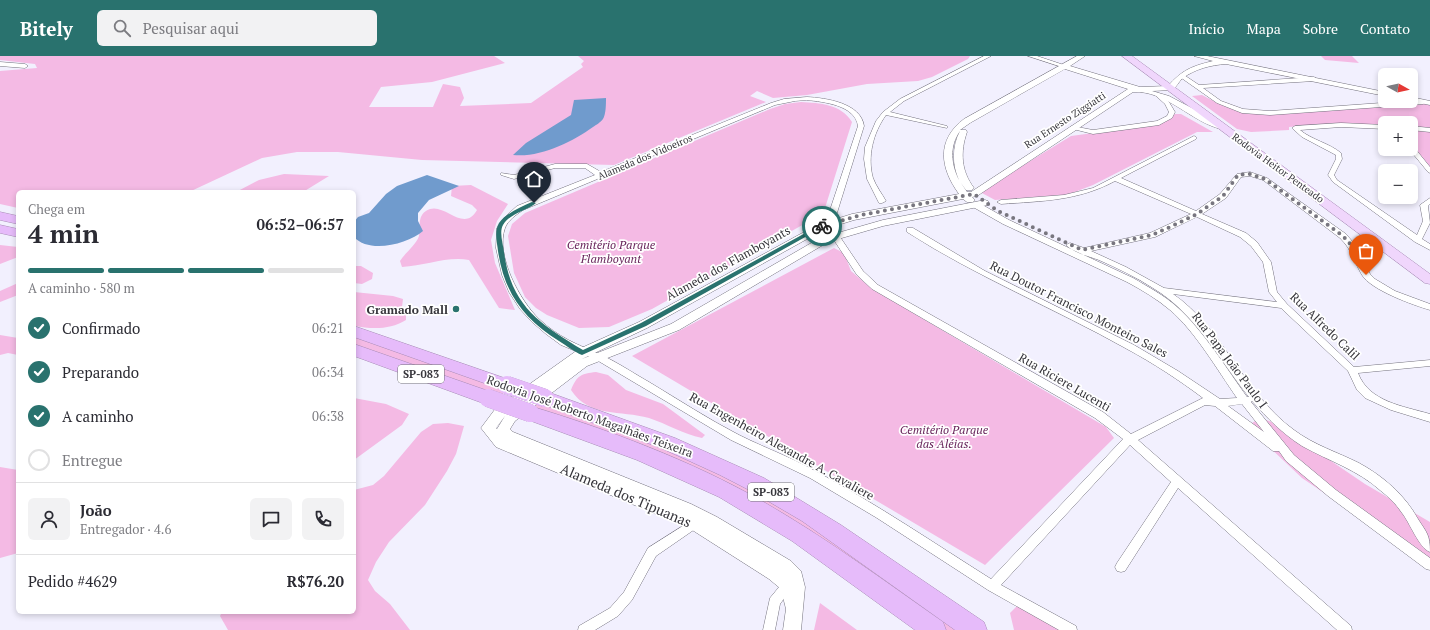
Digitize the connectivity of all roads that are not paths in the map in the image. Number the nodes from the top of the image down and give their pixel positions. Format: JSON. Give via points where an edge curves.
{"nodes":[{"id":1,"x":988,"y":56,"type":"edge"},
{"id":2,"x":1031,"y":56,"type":"edge"},
{"id":3,"x":1082,"y":56,"type":"edge"},
{"id":4,"x":1126,"y":56,"type":"edge"},
{"id":5,"x":1132,"y":56,"type":"edge"},
{"id":6,"x":1199,"y":56,"type":"edge"},
{"id":7,"x":1226,"y":62,"type":"junction"},
{"id":8,"x":1209,"y":63,"type":"junction"},
{"id":9,"x":0,"y":64,"type":"edge"},
{"id":10,"x":26,"y":66,"type":"dead end"},
{"id":11,"x":1067,"y":67,"type":"junction"},
{"id":12,"x":1314,"y":79,"type":"junction"},
{"id":13,"x":1176,"y":82,"type":"junction"},
{"id":14,"x":1197,"y":87,"type":"junction"},
{"id":15,"x":1139,"y":89,"type":"junction"},
{"id":16,"x":1378,"y":93,"type":"edge"},
{"id":17,"x":1158,"y":95,"type":"junction"},
{"id":18,"x":1426,"y":102,"type":"edge"},
{"id":19,"x":1189,"y":110,"type":"junction"},
{"id":20,"x":1172,"y":112,"type":"junction"},
{"id":21,"x":884,"y":113,"type":"junction"},
{"id":22,"x":945,"y":127,"type":"dead end"},
{"id":23,"x":1378,"y":127,"type":"edge"},
{"id":24,"x":1072,"y":128,"type":"junction"},
{"id":25,"x":1418,"y":129,"type":"edge"},
{"id":26,"x":1430,"y":130,"type":"edge"},
{"id":27,"x":1229,"y":131,"type":"junction"},
{"id":28,"x":1087,"y":133,"type":"junction"},
{"id":29,"x":1061,"y":136,"type":"junction"},
{"id":30,"x":1194,"y":138,"type":"dead end"},
{"id":31,"x":1418,"y":156,"type":"edge"},
{"id":32,"x":1430,"y":171,"type":"edge"},
{"id":33,"x":503,"y":174,"type":"dead end"},
{"id":34,"x":600,"y":175,"type":"junction"},
{"id":35,"x":1116,"y":179,"type":"junction"},
{"id":36,"x":970,"y":195,"type":"junction"},
{"id":37,"x":1430,"y":200,"type":"edge"},
{"id":38,"x":1001,"y":202,"type":"dead end"},
{"id":39,"x":980,"y":204,"type":"junction"},
{"id":40,"x":886,"y":205,"type":"junction"},
{"id":41,"x":1197,"y":214,"type":"junction"},
{"id":42,"x":0,"y":216,"type":"edge"},
{"id":43,"x":16,"y":220,"type":"edge"},
{"id":44,"x":900,"y":220,"type":"junction"},
{"id":45,"x":830,"y":223,"type":"junction"},
{"id":46,"x":0,"y":229,"type":"edge"},
{"id":47,"x":910,"y":230,"type":"dead end"},
{"id":48,"x":16,"y":233,"type":"edge"},
{"id":49,"x":835,"y":236,"type":"junction"},
{"id":50,"x":1418,"y":240,"type":"junction"},
{"id":51,"x":1430,"y":248,"type":"edge"},
{"id":52,"x":1082,"y":250,"type":"junction"},
{"id":53,"x":1430,"y":273,"type":"edge"},
{"id":54,"x":1430,"y":280,"type":"edge"},
{"id":55,"x":1148,"y":290,"type":"junction"},
{"id":56,"x":1162,"y":290,"type":"junction"},
{"id":57,"x":693,"y":297,"type":"junction"},
{"id":58,"x":1284,"y":306,"type":"junction"},
{"id":59,"x":1430,"y":307,"type":"edge"},
{"id":60,"x":708,"y":308,"type":"junction"},
{"id":61,"x":356,"y":332,"type":"edge"},
{"id":62,"x":356,"y":351,"type":"edge"},
{"id":63,"x":582,"y":352,"type":"junction"},
{"id":64,"x":598,"y":357,"type":"junction"},
{"id":65,"x":1430,"y":363,"type":"edge"},
{"id":66,"x":1352,"y":370,"type":"junction"},
{"id":67,"x":1249,"y":399,"type":"junction"},
{"id":68,"x":1220,"y":403,"type":"junction"},
{"id":69,"x":1430,"y":418,"type":"edge"},
{"id":70,"x":506,"y":424,"type":"junction"},
{"id":71,"x":488,"y":428,"type":"junction"},
{"id":72,"x":1130,"y":439,"type":"junction"},
{"id":73,"x":540,"y":454,"type":"junction"},
{"id":74,"x":1290,"y":458,"type":"junction"},
{"id":75,"x":1177,"y":481,"type":"junction"},
{"id":76,"x":698,"y":520,"type":"junction"},
{"id":77,"x":735,"y":542,"type":"junction"},
{"id":78,"x":1430,"y":547,"type":"edge"},
{"id":79,"x":1430,"y":565,"type":"edge"},
{"id":80,"x":844,"y":566,"type":"junction"},
{"id":81,"x":1121,"y":567,"type":"dead end"},
{"id":82,"x":788,"y":585,"type":"junction"},
{"id":83,"x":992,"y":586,"type":"junction"},
{"id":84,"x":794,"y":608,"type":"junction"},
{"id":85,"x":584,"y":630,"type":"edge"},
{"id":86,"x":769,"y":630,"type":"edge"},
{"id":87,"x":792,"y":630,"type":"edge"},
{"id":88,"x":926,"y":630,"type":"edge"},
{"id":89,"x":934,"y":630,"type":"edge"},
{"id":90,"x":975,"y":630,"type":"edge"},
{"id":91,"x":1070,"y":630,"type":"edge"},
{"id":92,"x":1346,"y":630,"type":"edge"}],
"edges":[{"from":1,"to":21,"type":"street","via":[[902,100]]},
{"from":2,"to":11,"type":"street"},
{"from":3,"to":11,"type":"street","name":"Rua Papa João Paulo I"},
{"from":4,"to":13,"type":"main road","name":"Rodovia Heitor Penteado"},
{"from":5,"to":13,"type":"main road","name":"Rodovia Heitor Penteado"},
{"from":6,"to":7,"type":"street"},
{"from":6,"to":8,"type":"street"},
{"from":7,"to":8,"type":"street"},
{"from":7,"to":12,"type":"street"},
{"from":8,"to":13,"type":"street"},
{"from":9,"to":10,"type":"street"},
{"from":11,"to":15,"type":"street"},
{"from":11,"to":36,"type":"street","name":"Rua Papa João Paulo I","via":[[964,131],[958,143],[961,177]]},
{"from":12,"to":14,"type":"street"},
{"from":12,"to":16,"type":"street"},
{"from":13,"to":14,"type":"street"},
{"from":13,"to":15,"type":"street","name":"Rua Ernesto Ziggiatti"},
{"from":13,"to":27,"type":"main road","name":"Rodovia Heitor Penteado"},
{"from":13,"to":53,"type":"main road","name":"Rodovia Heitor Penteado"},
{"from":14,"to":18,"type":"street","via":[[1230,108],[1258,113]]},
{"from":15,"to":17,"type":"street"},
{"from":15,"to":24,"type":"street","name":"Rua Ernesto Ziggiatti","via":[[1131,90]]},
{"from":17,"to":19,"type":"street"},
{"from":17,"to":20,"type":"street"},
{"from":19,"to":20,"type":"street"},
{"from":19,"to":27,"type":"street"},
{"from":20,"to":28,"type":"street","via":[[1170,117],[1159,123]]},
{"from":21,"to":22,"type":"street"},
{"from":21,"to":40,"type":"street","via":[[872,134],[867,159],[870,179]]},
{"from":23,"to":50,"type":"street","via":[[1341,125],[1295,128],[1299,133],[1332,148],[1339,154],[1331,175],[1335,181]]},
{"from":24,"to":28,"type":"street"},
{"from":24,"to":29,"type":"street","name":"Rua Ernesto Ziggiatti"},
{"from":25,"to":26,"type":"street"},
{"from":27,"to":54,"type":"main road","name":"Rodovia Heitor Penteado"},
{"from":28,"to":29,"type":"street"},
{"from":29,"to":36,"type":"street","name":"Rua Ernesto Ziggiatti"},
{"from":30,"to":35,"type":"street"},
{"from":31,"to":32,"type":"street"},
{"from":33,"to":34,"type":"street","via":[[517,177],[555,166],[587,166]]},
{"from":34,"to":45,"type":"street","name":"Alameda dos Vidoeiros","via":[[773,104],[782,101],[818,100],[848,108],[860,119],[861,126]]},
{"from":34,"to":63,"type":"street","name":"Alameda dos Vidoeiros","via":[[520,208],[501,224],[499,234],[504,270],[519,304],[531,318],[550,333]]},
{"from":35,"to":38,"type":"street","via":[[1095,189],[1064,197]]},
{"from":35,"to":41,"type":"street","name":"Rua Alfredo Calil"},
{"from":36,"to":39,"type":"street","name":"Rua Papa João Paulo I"},
{"from":36,"to":40,"type":"street","name":"Alameda dos Flamboyants"},
{"from":37,"to":50,"type":"street","via":[[1424,205],[1427,221]]},
{"from":39,"to":44,"type":"street"},
{"from":39,"to":52,"type":"street","name":"Rua Papa João Paulo I"},
{"from":39,"to":55,"type":"street","name":"Rua Papa João Paulo I","via":[[1006,222]]},
{"from":40,"to":44,"type":"street"},
{"from":40,"to":45,"type":"street","name":"Alameda dos Flamboyants"},
{"from":41,"to":52,"type":"street","via":[[1152,235]]},
{"from":41,"to":58,"type":"street","name":"Rua Alfredo Calil","via":[[1243,236],[1260,250],[1267,262],[1273,292]]},
{"from":41,"to":59,"type":"street","via":[[1223,196],[1238,175],[1265,179],[1343,236],[1353,247],[1372,282],[1392,293]]},
{"from":42,"to":43,"type":"highway"},
{"from":44,"to":49,"type":"street"},
{"from":45,"to":49,"type":"street","name":"Rua Riciere Lucenti"},
{"from":45,"to":57,"type":"street","name":"Alameda dos Flamboyants"},
{"from":46,"to":48,"type":"highway"},
{"from":47,"to":68,"type":"street","name":"Rua Doutor Francisco Monteiro Sales","via":[[1000,282],[1110,335],[1176,373]]},
{"from":49,"to":60,"type":"street"},
{"from":49,"to":72,"type":"street","name":"Rua Riciere Lucenti","via":[[860,273],[875,287],[1099,415]]},
{"from":50,"to":51,"type":"street"},
{"from":52,"to":56,"type":"street","name":"Rua Papa João Paulo I"},
{"from":55,"to":56,"type":"street"},
{"from":55,"to":67,"type":"street","name":"Rua Papa João Paulo I","via":[[1174,309],[1194,330]]},
{"from":56,"to":58,"type":"street"},
{"from":56,"to":67,"type":"street","name":"Rua Papa João Paulo I","via":[[1200,324]]},
{"from":57,"to":60,"type":"street"},
{"from":57,"to":63,"type":"street","name":"Alameda dos Flamboyants","via":[[643,325]]},
{"from":58,"to":66,"type":"street","name":"Rua Alfredo Calil"},
{"from":60,"to":64,"type":"street","via":[[675,327]]},
{"from":61,"to":90,"type":"highway","name":"Rodovia José Roberto Magalhães Teixeira","number":"SP-083","bridge":true,"via":[[673,445],[758,485],[864,552]]},
{"from":62,"to":80,"type":"highway","name":"Rodovia José Roberto Magalhães Teixeira","number":"SP-083","bridge":true,"via":[[645,455],[729,493],[781,522]]},
{"from":63,"to":64,"type":"street","name":"Alameda dos Vidoeiros"},
{"from":63,"to":71,"type":"street","name":"Alameda dos Flamboyants","via":[[501,411]]},
{"from":64,"to":70,"type":"street","via":[[582,363],[567,373]]},
{"from":64,"to":83,"type":"street","name":"Rua Engenheiro Alexandre A. Cavaliere","via":[[735,437],[814,475]]},
{"from":65,"to":66,"type":"street"},
{"from":66,"to":69,"type":"street","name":"Rua Alfredo Calil","via":[[1357,384],[1365,394]]},
{"from":67,"to":68,"type":"street"},
{"from":67,"to":74,"type":"street","name":"Rua Papa João Paulo I"},
{"from":67,"to":78,"type":"street","name":"Rua Papa João Paulo I","via":[[1310,446],[1352,464],[1381,483],[1403,504]]},
{"from":68,"to":72,"type":"street","via":[[1204,401]]},
{"from":68,"to":74,"type":"street","name":"Rua Doutor Francisco Monteiro Sales"},
{"from":70,"to":71,"type":"street"},
{"from":70,"to":73,"type":"street","name":"Alameda dos Tipuanas","via":[[508,436]]},
{"from":71,"to":73,"type":"street","name":"Alameda dos Tipuanas","via":[[501,443]]},
{"from":72,"to":75,"type":"street","name":"Rua Riciere Lucenti"},
{"from":72,"to":83,"type":"street"},
{"from":73,"to":76,"type":"street","name":"Alameda dos Tipuanas"},
{"from":74,"to":79,"type":"street","name":"Rua Papa João Paulo I","via":[[1332,493]]},
{"from":75,"to":81,"type":"street"},
{"from":75,"to":92,"type":"street","name":"Rua Riciere Lucenti"},
{"from":76,"to":77,"type":"street","name":"Alameda dos Tipuanas"},
{"from":76,"to":85,"type":"street","via":[[652,552],[628,596],[614,612]]},
{"from":77,"to":82,"type":"street","name":"Alameda dos Tipuanas"},
{"from":77,"to":84,"type":"street","name":"Alameda dos Tipuanas","via":[[786,566],[795,576],[797,587]]},
{"from":80,"to":88,"type":"highway"},
{"from":80,"to":89,"type":"highway","name":"Rodovia José Roberto Magalhães Teixeira","number":"SP-083"},
{"from":82,"to":84,"type":"street"},
{"from":82,"to":86,"type":"street","via":[[774,602]]},
{"from":83,"to":91,"type":"street"},
{"from":84,"to":87,"type":"street","name":"Alameda dos Tipuanas"}]}
